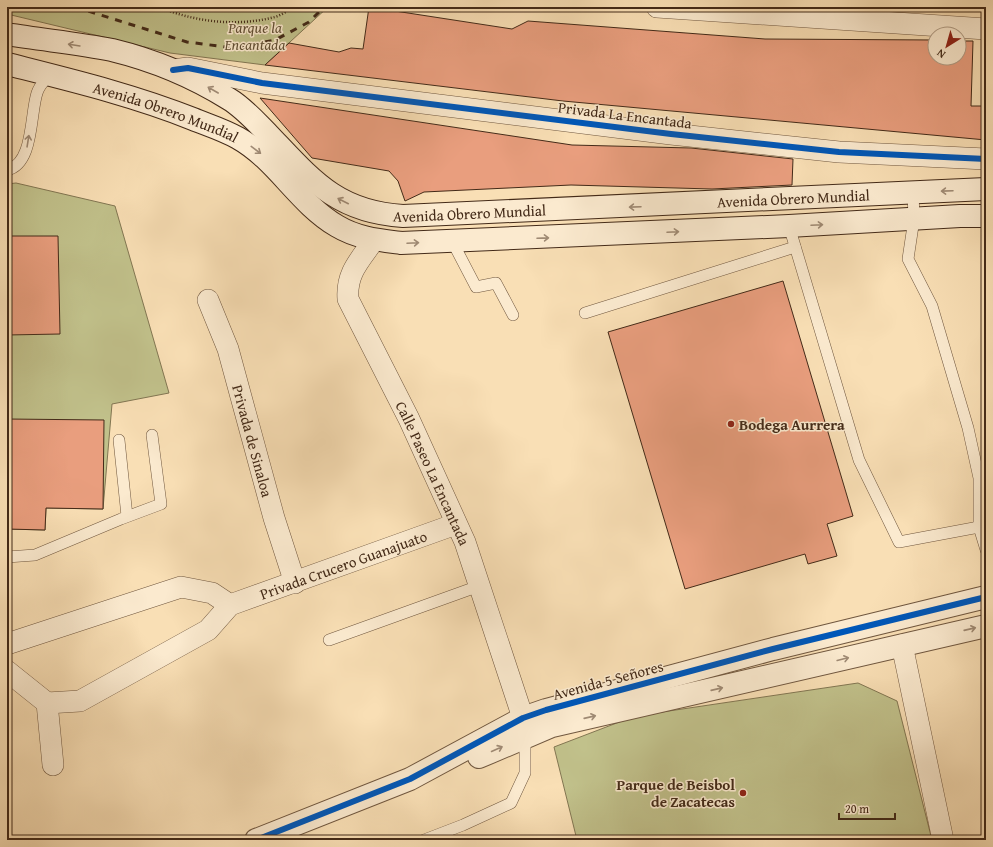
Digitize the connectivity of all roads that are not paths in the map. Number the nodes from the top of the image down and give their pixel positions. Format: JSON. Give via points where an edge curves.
{"nodes":[{"id":1,"x":657,"y":7,"type":"edge"},
{"id":2,"x":700,"y":8,"type":"edge"},
{"id":3,"x":986,"y":29,"type":"edge"},
{"id":4,"x":7,"y":34,"type":"edge"},
{"id":5,"x":7,"y":64,"type":"edge"},
{"id":6,"x":173,"y":70,"type":"junction"},
{"id":7,"x":49,"y":75,"type":"junction"},
{"id":8,"x":262,"y":83,"type":"junction"},
{"id":9,"x":246,"y":111,"type":"junction"},
{"id":10,"x":986,"y":159,"type":"edge"},
{"id":11,"x":7,"y":170,"type":"edge"},
{"id":12,"x":986,"y":189,"type":"edge"},
{"id":13,"x":913,"y":192,"type":"junction"},
{"id":14,"x":986,"y":216,"type":"edge"},
{"id":15,"x":914,"y":219,"type":"junction"},
{"id":16,"x":789,"y":226,"type":"junction"},
{"id":17,"x":374,"y":240,"type":"junction"},
{"id":18,"x":452,"y":241,"type":"junction"},
{"id":19,"x":795,"y":247,"type":"junction"},
{"id":20,"x":208,"y":300,"type":"dead end"},
{"id":21,"x":586,"y":313,"type":"dead end"},
{"id":22,"x":513,"y":315,"type":"dead end"},
{"id":23,"x":152,"y":435,"type":"dead end"},
{"id":24,"x":119,"y":440,"type":"dead end"},
{"id":25,"x":127,"y":516,"type":"junction"},
{"id":26,"x":456,"y":524,"type":"junction"},
{"id":27,"x":979,"y":527,"type":"junction"},
{"id":28,"x":986,"y":550,"type":"edge"},
{"id":29,"x":7,"y":557,"type":"edge"},
{"id":30,"x":295,"y":583,"type":"junction"},
{"id":31,"x":480,"y":586,"type":"junction"},
{"id":32,"x":986,"y":597,"type":"edge"},
{"id":33,"x":230,"y":605,"type":"junction"},
{"id":34,"x":986,"y":626,"type":"edge"},
{"id":35,"x":329,"y":640,"type":"dead end"},
{"id":36,"x":7,"y":644,"type":"edge"},
{"id":37,"x":902,"y":645,"type":"junction"},
{"id":38,"x":772,"y":649,"type":"junction"},
{"id":39,"x":7,"y":671,"type":"edge"},
{"id":40,"x":776,"y":676,"type":"junction"},
{"id":41,"x":47,"y":703,"type":"junction"},
{"id":42,"x":524,"y":727,"type":"junction"},
{"id":43,"x":53,"y":765,"type":"dead end"},
{"id":44,"x":256,"y":840,"type":"edge"},
{"id":45,"x":295,"y":840,"type":"edge"},
{"id":46,"x":424,"y":840,"type":"edge"},
{"id":47,"x":943,"y":840,"type":"edge"}],
"edges":[{"from":1,"to":2,"type":"street"},
{"from":2,"to":3,"type":"street"},
{"from":6,"to":4,"type":"main road","name":"Avenida Obrero Mundial","one_way":true,"via":[[112,50]]},
{"from":5,"to":7,"type":"main road","name":"Avenida Obrero Mundial"},
{"from":6,"to":8,"type":"street","name":"Privada La Encantada","via":[[188,68]]},
{"from":9,"to":6,"type":"main road","name":"Avenida Obrero Mundial","one_way":true,"via":[[204,84]]},
{"from":11,"to":7,"type":"lane","one_way":true,"via":[[13,168],[26,152],[38,91]]},
{"from":7,"to":17,"type":"main road","name":"Avenida Obrero Mundial","one_way":true,"via":[[172,111],[229,133],[266,158],[291,186],[336,226]]},
{"from":8,"to":9,"type":"street","via":[[244,91],[241,97]]},
{"from":8,"to":10,"type":"street","name":"Privada La Encantada","via":[[663,133],[839,152]]},
{"from":13,"to":9,"type":"main road","name":"Avenida Obrero Mundial","one_way":true,"via":[[677,205],[379,215],[342,201],[324,190]]},
{"from":12,"to":13,"type":"main road","name":"Avenida Obrero Mundial","one_way":true},
{"from":13,"to":15,"type":"lane"},
{"from":14,"to":15,"type":"main road","name":"Avenida Obrero Mundial"},
{"from":16,"to":15,"type":"main road","name":"Avenida Obrero Mundial","one_way":true},
{"from":15,"to":27,"type":"lane","via":[[908,259],[932,306],[968,428],[979,478]]},
{"from":18,"to":16,"type":"main road","name":"Avenida Obrero Mundial","one_way":true},
{"from":16,"to":19,"type":"lane"},
{"from":17,"to":18,"type":"main road","name":"Avenida Obrero Mundial","one_way":true,"via":[[401,243]]},
{"from":17,"to":26,"type":"street","name":"Calle Paseo La Encantada","via":[[355,266],[347,286],[348,299],[409,419]]},
{"from":18,"to":22,"type":"lane","via":[[476,287],[496,283]]},
{"from":19,"to":21,"type":"lane"},
{"from":19,"to":27,"type":"lane","via":[[860,460],[899,542]]},
{"from":20,"to":30,"type":"street","name":"Privada de Sinaloa","via":[[228,349],[274,518]]},
{"from":23,"to":25,"type":"lane","via":[[161,504]]},
{"from":24,"to":25,"type":"lane"},
{"from":25,"to":29,"type":"lane","via":[[35,555]]},
{"from":26,"to":30,"type":"street","name":"Privada Crucero Guanajuato"},
{"from":26,"to":31,"type":"street","name":"Calle Paseo La Encantada"},
{"from":27,"to":28,"type":"lane"},
{"from":30,"to":33,"type":"street","name":"Privada Crucero Guanajuato"},
{"from":31,"to":35,"type":"lane"},
{"from":31,"to":42,"type":"street","name":"Calle Paseo La Encantada"},
{"from":32,"to":38,"type":"main road","name":"Avenida 5 Señores"},
{"from":33,"to":36,"type":"street","via":[[212,593],[181,588]]},
{"from":33,"to":41,"type":"street","via":[[208,630],[80,701]]},
{"from":37,"to":34,"type":"main road","name":"Avenida 5 Señores","one_way":true},
{"from":40,"to":37,"type":"main road","name":"Avenida 5 Señores","one_way":true},
{"from":37,"to":47,"type":"street"},
{"from":38,"to":40,"type":"main road"},
{"from":38,"to":42,"type":"main road","name":"Avenida 5 Señores","via":[[546,710]]},
{"from":39,"to":41,"type":"street"},
{"from":42,"to":40,"type":"main road","name":"Avenida 5 Señores","one_way":true,"via":[[552,726]]},
{"from":41,"to":43,"type":"street"},
{"from":42,"to":44,"type":"main road","name":"Avenida 5 Señores","via":[[410,779]]},
{"from":45,"to":42,"type":"main road","name":"Avenida 5 Señores","one_way":true,"via":[[387,801]]},
{"from":42,"to":46,"type":"lane","via":[[525,772],[511,803]]}]}
